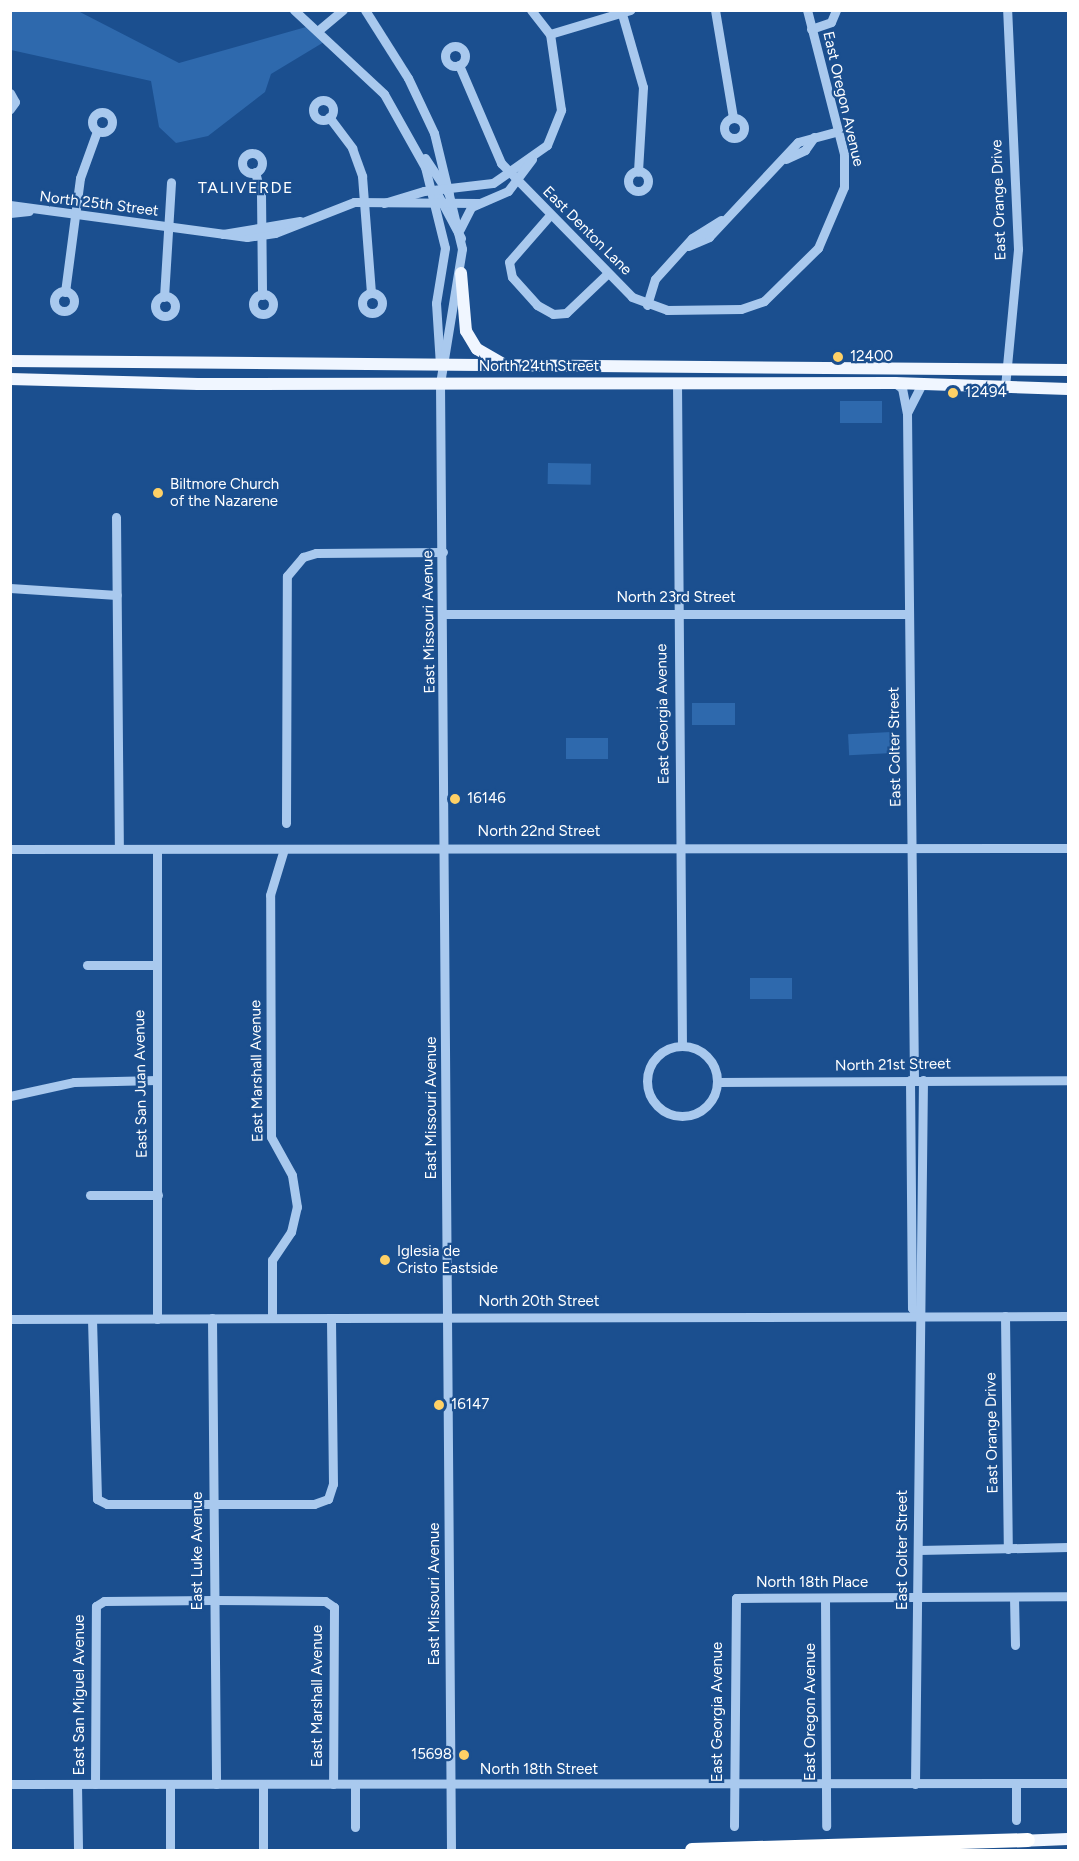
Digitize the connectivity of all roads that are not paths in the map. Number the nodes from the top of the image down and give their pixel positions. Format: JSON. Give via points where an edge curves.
{"nodes":[{"id":1,"x":294,"y":10,"type":"edge"},
{"id":2,"x":343,"y":10,"type":"edge"},
{"id":3,"x":365,"y":10,"type":"edge"},
{"id":4,"x":531,"y":10,"type":"edge"},
{"id":5,"x":716,"y":10,"type":"edge"},
{"id":6,"x":807,"y":10,"type":"edge"},
{"id":7,"x":836,"y":10,"type":"edge"},
{"id":8,"x":1007,"y":10,"type":"edge"},
{"id":9,"x":626,"y":12,"type":"edge"},
{"id":10,"x":320,"y":29,"type":"junction"},
{"id":11,"x":811,"y":29,"type":"junction"},
{"id":12,"x":550,"y":34,"type":"junction"},
{"id":13,"x":459,"y":65,"type":"dead end"},
{"id":14,"x":10,"y":93,"type":"edge"},
{"id":15,"x":10,"y":109,"type":"edge"},
{"id":16,"x":329,"y":117,"type":"dead end"},
{"id":17,"x":733,"y":118,"type":"dead end"},
{"id":18,"x":97,"y":131,"type":"dead end"},
{"id":19,"x":836,"y":132,"type":"junction"},
{"id":20,"x":414,"y":144,"type":"junction"},
{"id":21,"x":532,"y":159,"type":"junction"},
{"id":22,"x":255,"y":172,"type":"dead end"},
{"id":23,"x":638,"y":172,"type":"dead end"},
{"id":24,"x":509,"y":173,"type":"junction"},
{"id":25,"x":171,"y":182,"type":"dead end"},
{"id":26,"x":517,"y":182,"type":"junction"},
{"id":27,"x":432,"y":189,"type":"junction"},
{"id":28,"x":450,"y":193,"type":"junction"},
{"id":29,"x":438,"y":200,"type":"junction"},
{"id":30,"x":366,"y":201,"type":"junction"},
{"id":31,"x":384,"y":202,"type":"junction"},
{"id":32,"x":478,"y":203,"type":"junction"},
{"id":33,"x":10,"y":205,"type":"edge"},
{"id":34,"x":29,"y":211,"type":"junction"},
{"id":35,"x":10,"y":213,"type":"edge"},
{"id":36,"x":550,"y":215,"type":"junction"},
{"id":37,"x":74,"y":217,"type":"junction"},
{"id":38,"x":165,"y":228,"type":"junction"},
{"id":39,"x":263,"y":231,"type":"junction"},
{"id":40,"x":461,"y":239,"type":"junction"},
{"id":41,"x":445,"y":248,"type":"junction"},
{"id":42,"x":461,"y":273,"type":"junction"},
{"id":43,"x":608,"y":273,"type":"junction"},
{"id":44,"x":65,"y":292,"type":"dead end"},
{"id":45,"x":371,"y":293,"type":"dead end"},
{"id":46,"x":262,"y":294,"type":"dead end"},
{"id":47,"x":164,"y":297,"type":"dead end"},
{"id":48,"x":647,"y":305,"type":"junction"},
{"id":49,"x":10,"y":361,"type":"edge"},
{"id":50,"x":198,"y":365,"type":"junction"},
{"id":51,"x":440,"y":365,"type":"junction"},
{"id":52,"x":508,"y":365,"type":"junction"},
{"id":53,"x":1004,"y":370,"type":"junction"},
{"id":54,"x":1068,"y":370,"type":"edge"},
{"id":55,"x":1068,"y":377,"type":"edge"},
{"id":56,"x":10,"y":379,"type":"edge"},
{"id":57,"x":677,"y":382,"type":"junction"},
{"id":58,"x":440,"y":383,"type":"junction"},
{"id":59,"x":895,"y":383,"type":"junction"},
{"id":60,"x":198,"y":384,"type":"junction"},
{"id":61,"x":922,"y":384,"type":"junction"},
{"id":62,"x":1005,"y":387,"type":"junction"},
{"id":63,"x":1068,"y":389,"type":"edge"},
{"id":64,"x":908,"y":413,"type":"junction"},
{"id":65,"x":116,"y":517,"type":"dead end"},
{"id":66,"x":443,"y":552,"type":"junction"},
{"id":67,"x":10,"y":588,"type":"edge"},
{"id":68,"x":117,"y":595,"type":"junction"},
{"id":69,"x":677,"y":612,"type":"junction"},
{"id":70,"x":444,"y":614,"type":"junction"},
{"id":71,"x":908,"y":614,"type":"junction"},
{"id":72,"x":286,"y":823,"type":"dead end"},
{"id":73,"x":446,"y":847,"type":"junction"},
{"id":74,"x":910,"y":847,"type":"junction"},
{"id":75,"x":119,"y":848,"type":"junction"},
{"id":76,"x":680,"y":848,"type":"junction"},
{"id":77,"x":1068,"y":848,"type":"edge"},
{"id":78,"x":10,"y":849,"type":"edge"},
{"id":79,"x":157,"y":849,"type":"junction"},
{"id":80,"x":284,"y":849,"type":"junction"},
{"id":81,"x":87,"y":965,"type":"dead end"},
{"id":82,"x":154,"y":965,"type":"junction"},
{"id":83,"x":682,"y":1046,"type":"junction"},
{"id":84,"x":157,"y":1080,"type":"junction"},
{"id":85,"x":916,"y":1080,"type":"junction"},
{"id":86,"x":1068,"y":1080,"type":"edge"},
{"id":87,"x":717,"y":1082,"type":"junction"},
{"id":88,"x":10,"y":1096,"type":"edge"},
{"id":89,"x":90,"y":1195,"type":"dead end"},
{"id":90,"x":158,"y":1195,"type":"junction"},
{"id":91,"x":919,"y":1316,"type":"junction"},
{"id":92,"x":1005,"y":1316,"type":"junction"},
{"id":93,"x":1068,"y":1316,"type":"edge"},
{"id":94,"x":272,"y":1317,"type":"junction"},
{"id":95,"x":449,"y":1317,"type":"junction"},
{"id":96,"x":157,"y":1318,"type":"junction"},
{"id":97,"x":212,"y":1318,"type":"junction"},
{"id":98,"x":331,"y":1318,"type":"junction"},
{"id":99,"x":10,"y":1319,"type":"edge"},
{"id":100,"x":92,"y":1319,"type":"junction"},
{"id":101,"x":213,"y":1504,"type":"junction"},
{"id":102,"x":1068,"y":1547,"type":"edge"},
{"id":103,"x":1008,"y":1549,"type":"junction"},
{"id":104,"x":918,"y":1550,"type":"junction"},
{"id":105,"x":1068,"y":1596,"type":"edge"},
{"id":106,"x":917,"y":1597,"type":"junction"},
{"id":107,"x":1014,"y":1597,"type":"junction"},
{"id":108,"x":736,"y":1598,"type":"joint"},
{"id":109,"x":825,"y":1598,"type":"junction"},
{"id":110,"x":213,"y":1600,"type":"junction"},
{"id":111,"x":1015,"y":1645,"type":"dead end"},
{"id":112,"x":1068,"y":1783,"type":"edge"},
{"id":113,"x":10,"y":1784,"type":"edge"},
{"id":114,"x":77,"y":1784,"type":"junction"},
{"id":115,"x":95,"y":1784,"type":"junction"},
{"id":116,"x":170,"y":1784,"type":"junction"},
{"id":117,"x":216,"y":1784,"type":"junction"},
{"id":118,"x":263,"y":1784,"type":"junction"},
{"id":119,"x":333,"y":1784,"type":"junction"},
{"id":120,"x":355,"y":1784,"type":"junction"},
{"id":121,"x":451,"y":1784,"type":"junction"},
{"id":122,"x":734,"y":1784,"type":"junction"},
{"id":123,"x":826,"y":1784,"type":"junction"},
{"id":124,"x":915,"y":1784,"type":"junction"},
{"id":125,"x":1016,"y":1784,"type":"junction"},
{"id":126,"x":1016,"y":1820,"type":"dead end"},
{"id":127,"x":734,"y":1826,"type":"dead end"},
{"id":128,"x":826,"y":1826,"type":"dead end"},
{"id":129,"x":355,"y":1827,"type":"dead end"},
{"id":130,"x":1028,"y":1839,"type":"junction"},
{"id":131,"x":1068,"y":1839,"type":"edge"},
{"id":132,"x":892,"y":1842,"type":"junction"},
{"id":133,"x":451,"y":1847,"type":"edge"},
{"id":134,"x":78,"y":1851,"type":"edge"},
{"id":135,"x":170,"y":1851,"type":"edge"},
{"id":136,"x":263,"y":1851,"type":"edge"},
{"id":137,"x":692,"y":1851,"type":"edge"},
{"id":138,"x":910,"y":1851,"type":"edge"},
{"id":139,"x":923,"y":1851,"type":"edge"}],
"edges":[{"from":1,"to":10,"type":"street"},
{"from":2,"to":10,"type":"street"},
{"from":3,"to":28,"type":"street","via":[[408,78],[434,134]]},
{"from":4,"to":12,"type":"street"},
{"from":5,"to":17,"type":"street"},
{"from":6,"to":11,"type":"street","name":"East Oregon Avenue"},
{"from":7,"to":11,"type":"street","via":[[831,22]]},
{"from":8,"to":53,"type":"street","name":"East Orange Drive","via":[[1018,249]]},
{"from":9,"to":12,"type":"street"},
{"from":9,"to":23,"type":"street","via":[[643,87]]},
{"from":10,"to":20,"type":"street","via":[[384,94]]},
{"from":11,"to":19,"type":"street","name":"East Oregon Avenue"},
{"from":12,"to":21,"type":"street","via":[[561,110],[553,136]]},
{"from":13,"to":24,"type":"street","via":[[496,155]]},
{"from":14,"to":15,"type":"street","via":[[15,102]]},
{"from":16,"to":30,"type":"street","via":[[355,156]]},
{"from":18,"to":37,"type":"street","via":[[84,165]]},
{"from":19,"to":48,"type":"street","via":[[798,142],[709,237],[688,246],[655,279]]},
{"from":19,"to":48,"type":"street","name":"East Oregon Avenue","via":[[846,176],[824,237],[780,287],[756,305],[667,310]]},
{"from":20,"to":27,"type":"street"},
{"from":20,"to":28,"type":"street"},
{"from":21,"to":24,"type":"street"},
{"from":21,"to":26,"type":"street"},
{"from":22,"to":39,"type":"street"},
{"from":24,"to":26,"type":"street","name":"East Denton Lane"},
{"from":24,"to":28,"type":"street","via":[[478,187]]},
{"from":25,"to":38,"type":"street"},
{"from":26,"to":32,"type":"street"},
{"from":26,"to":36,"type":"street","name":"East Denton Lane"},
{"from":27,"to":28,"type":"street"},
{"from":27,"to":29,"type":"street"},
{"from":27,"to":31,"type":"street"},
{"from":28,"to":29,"type":"street"},
{"from":28,"to":32,"type":"street"},
{"from":28,"to":40,"type":"street"},
{"from":29,"to":31,"type":"street","via":[[406,206]]},
{"from":29,"to":40,"type":"street"},
{"from":29,"to":41,"type":"street"},
{"from":30,"to":31,"type":"street"},
{"from":30,"to":39,"type":"street","via":[[341,204]]},
{"from":30,"to":45,"type":"street"},
{"from":32,"to":40,"type":"street"},
{"from":33,"to":34,"type":"street","name":"North 25th Street"},
{"from":34,"to":35,"type":"street","name":"North 25th Street"},
{"from":34,"to":37,"type":"street","name":"North 25th Street"},
{"from":36,"to":43,"type":"street","name":"East Denton Lane"},
{"from":36,"to":43,"type":"street","via":[[509,262],[512,277],[537,305],[553,314],[566,313]]},
{"from":37,"to":38,"type":"street","name":"North 25th Street"},
{"from":37,"to":44,"type":"street"},
{"from":38,"to":39,"type":"street","name":"North 25th Street","via":[[223,234]]},
{"from":38,"to":47,"type":"street"},
{"from":39,"to":46,"type":"street"},
{"from":40,"to":41,"type":"street"},
{"from":40,"to":42,"type":"street"},
{"from":41,"to":51,"type":"street","via":[[436,303]]},
{"from":42,"to":51,"type":"street"},
{"from":42,"to":52,"type":"main road","via":[[466,332],[483,354]]},
{"from":43,"to":48,"type":"street","name":"East Denton Lane"},
{"from":49,"to":50,"type":"main road","name":"North 24th Street"},
{"from":50,"to":51,"type":"main road","name":"North 24th Street"},
{"from":50,"to":60,"type":"main road"},
{"from":51,"to":52,"type":"main road","name":"North 24th Street"},
{"from":51,"to":58,"type":"street","name":"East Missouri Avenue"},
{"from":52,"to":53,"type":"main road","name":"North 24th Street"},
{"from":53,"to":54,"type":"main road","name":"North 24th Street"},
{"from":53,"to":55,"type":"main road"},
{"from":53,"to":62,"type":"street","name":"East Orange Drive"},
{"from":56,"to":60,"type":"main road","name":"North 24th Street"},
{"from":57,"to":58,"type":"main road","name":"North 24th Street"},
{"from":57,"to":59,"type":"main road","name":"North 24th Street"},
{"from":57,"to":69,"type":"street","name":"East Georgia Avenue"},
{"from":58,"to":60,"type":"main road","name":"North 24th Street"},
{"from":58,"to":66,"type":"street","name":"East Missouri Avenue"},
{"from":59,"to":61,"type":"main road","name":"North 24th Street"},
{"from":59,"to":64,"type":"street","name":"East Colter Street","via":[[904,393]]},
{"from":61,"to":62,"type":"main road","name":"North 24th Street"},
{"from":61,"to":64,"type":"street","name":"East Colter Street"},
{"from":62,"to":63,"type":"main road","name":"North 24th Street"},
{"from":64,"to":71,"type":"street","name":"East Colter Street"},
{"from":65,"to":68,"type":"street"},
{"from":66,"to":70,"type":"street","name":"East Missouri Avenue"},
{"from":66,"to":72,"type":"street","via":[[303,557],[286,587]]},
{"from":67,"to":68,"type":"street"},
{"from":68,"to":75,"type":"street"},
{"from":69,"to":70,"type":"street","name":"North 23rd Street"},
{"from":69,"to":71,"type":"street","name":"North 23rd Street"},
{"from":69,"to":76,"type":"street","name":"East Georgia Avenue"},
{"from":70,"to":73,"type":"street","name":"East Missouri Avenue"},
{"from":71,"to":74,"type":"street","name":"East Colter Street"},
{"from":73,"to":76,"type":"street","name":"North 22nd Street"},
{"from":73,"to":80,"type":"street","name":"North 22nd Street"},
{"from":73,"to":95,"type":"street","name":"East Missouri Avenue"},
{"from":74,"to":76,"type":"street","name":"North 22nd Street"},
{"from":74,"to":77,"type":"street","name":"North 22nd Street"},
{"from":74,"to":85,"type":"street","name":"East Colter Street"},
{"from":75,"to":78,"type":"street","name":"North 22nd Street"},
{"from":75,"to":79,"type":"street","name":"North 22nd Street"},
{"from":76,"to":83,"type":"street","name":"East Georgia Avenue"},
{"from":79,"to":80,"type":"street","name":"North 22nd Street"},
{"from":79,"to":82,"type":"street","name":"East San Juan Avenue"},
{"from":80,"to":94,"type":"street","name":"East Marshall Avenue","via":[[270,895],[271,1137],[292,1175],[297,1207],[291,1232],[272,1260]]},
{"from":81,"to":82,"type":"street"},
{"from":82,"to":84,"type":"street","name":"East San Juan Avenue"},
{"from":83,"to":87,"type":"street","via":[[711,1061]]},
{"from":83,"to":87,"type":"street","via":[[653,1062],[648,1085],[657,1106],[678,1116],[700,1111]]},
{"from":84,"to":88,"type":"street","via":[[74,1082]]},
{"from":84,"to":90,"type":"street","name":"East San Juan Avenue"},
{"from":85,"to":86,"type":"street","name":"North 21st Street"},
{"from":85,"to":87,"type":"street","name":"North 21st Street"},
{"from":85,"to":91,"type":"street","name":"East Colter Street","via":[[924,1308]]},
{"from":85,"to":91,"type":"street","name":"East Colter Street","via":[[912,1308]]},
{"from":89,"to":90,"type":"street"},
{"from":90,"to":96,"type":"street","name":"East San Juan Avenue"},
{"from":91,"to":92,"type":"street","name":"North 20th Street"},
{"from":91,"to":95,"type":"street","name":"North 20th Street"},
{"from":91,"to":104,"type":"street","name":"East Colter Street"},
{"from":92,"to":93,"type":"street","name":"North 20th Street"},
{"from":92,"to":103,"type":"street","name":"East Orange Drive"},
{"from":94,"to":97,"type":"street","name":"North 20th Street"},
{"from":94,"to":98,"type":"street","name":"North 20th Street"},
{"from":95,"to":98,"type":"street","name":"North 20th Street"},
{"from":95,"to":121,"type":"street","name":"East Missouri Avenue"},
{"from":96,"to":97,"type":"street","name":"North 20th Street"},
{"from":96,"to":100,"type":"street","name":"North 20th Street"},
{"from":97,"to":101,"type":"street","name":"East Luke Avenue"},
{"from":98,"to":101,"type":"street","via":[[333,1484],[328,1499],[314,1504]]},
{"from":99,"to":100,"type":"street","name":"North 20th Street"},
{"from":100,"to":101,"type":"street","via":[[97,1499],[107,1504]]},
{"from":101,"to":110,"type":"street","name":"East Luke Avenue"},
{"from":102,"to":103,"type":"street"},
{"from":103,"to":104,"type":"street"},
{"from":104,"to":106,"type":"street","name":"East Colter Street"},
{"from":105,"to":107,"type":"street","name":"North 18th Place"},
{"from":106,"to":107,"type":"street","name":"North 18th Place"},
{"from":106,"to":109,"type":"street","name":"North 18th Place"},
{"from":106,"to":124,"type":"street","name":"East Colter Street"},
{"from":107,"to":111,"type":"street"},
{"from":108,"to":109,"type":"street","name":"North 18th Place"},
{"from":108,"to":122,"type":"street","name":"East Georgia Avenue"},
{"from":109,"to":123,"type":"street","name":"East Oregon Avenue"},
{"from":110,"to":115,"type":"street","name":"East San Miguel Avenue","via":[[104,1601],[96,1606]]},
{"from":110,"to":117,"type":"street","name":"East Luke Avenue"},
{"from":110,"to":119,"type":"street","name":"East Marshall Avenue","via":[[325,1601],[334,1607]]},
{"from":112,"to":125,"type":"street","name":"North 18th Street"},
{"from":113,"to":114,"type":"street","name":"North 18th Street"},
{"from":114,"to":115,"type":"street","name":"North 18th Street"},
{"from":114,"to":134,"type":"street","name":"East San Miguel Avenue"},
{"from":115,"to":116,"type":"street","name":"North 18th Street"},
{"from":116,"to":117,"type":"street","name":"North 18th Street"},
{"from":116,"to":135,"type":"street"},
{"from":117,"to":118,"type":"street","name":"North 18th Street"},
{"from":118,"to":119,"type":"street","name":"North 18th Street"},
{"from":118,"to":136,"type":"street"},
{"from":119,"to":120,"type":"street","name":"North 18th Street"},
{"from":120,"to":121,"type":"street","name":"North 18th Street"},
{"from":120,"to":129,"type":"street"},
{"from":121,"to":122,"type":"street","name":"North 18th Street"},
{"from":121,"to":133,"type":"street","name":"East Missouri Avenue"},
{"from":122,"to":123,"type":"street","name":"North 18th Street"},
{"from":122,"to":127,"type":"street","name":"East Georgia Avenue"},
{"from":123,"to":124,"type":"street","name":"North 18th Street"},
{"from":123,"to":128,"type":"street","name":"East Oregon Avenue"},
{"from":124,"to":125,"type":"street","name":"North 18th Street"},
{"from":125,"to":126,"type":"street"},
{"from":130,"to":131,"type":"main road"},
{"from":130,"to":132,"type":"highway"},
{"from":130,"to":139,"type":"main road"},
{"from":132,"to":137,"type":"highway"},
{"from":132,"to":138,"type":"highway"}]}
